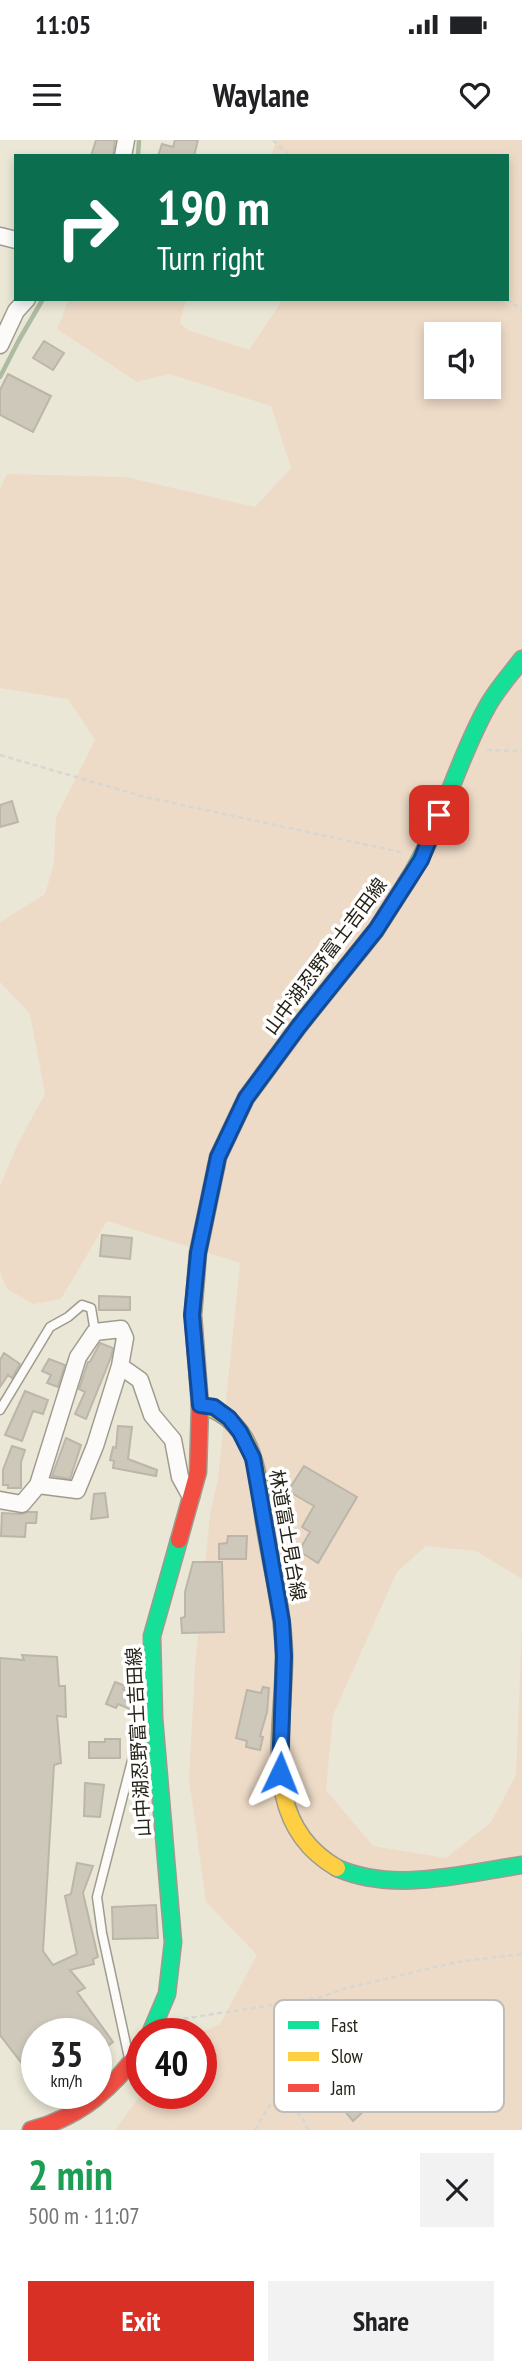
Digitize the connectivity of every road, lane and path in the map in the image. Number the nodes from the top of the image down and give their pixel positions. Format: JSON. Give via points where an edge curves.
{"nodes":[{"id":1,"x":273,"y":140,"type":"edge"},
{"id":2,"x":288,"y":154,"type":"edge"},
{"id":3,"x":25,"y":301,"type":"edge"},
{"id":4,"x":0,"y":345,"type":"edge"},
{"id":5,"x":522,"y":659,"type":"edge"},
{"id":6,"x":467,"y":748,"type":"junction"},
{"id":7,"x":522,"y":751,"type":"edge"},
{"id":8,"x":0,"y":755,"type":"edge"},
{"id":9,"x":421,"y":860,"type":"junction"},
{"id":10,"x":95,"y":1332,"type":"junction"},
{"id":11,"x":120,"y":1367,"type":"junction"},
{"id":12,"x":200,"y":1405,"type":"junction"},
{"id":13,"x":0,"y":1410,"type":"edge"},
{"id":14,"x":38,"y":1485,"type":"junction"},
{"id":15,"x":191,"y":1497,"type":"junction"},
{"id":16,"x":0,"y":1500,"type":"edge"},
{"id":17,"x":153,"y":1688,"type":"junction"},
{"id":18,"x":522,"y":1865,"type":"edge"},
{"id":19,"x":522,"y":1954,"type":"edge"},
{"id":20,"x":304,"y":2000,"type":"edge"},
{"id":21,"x":274,"y":2004,"type":"edge"},
{"id":22,"x":157,"y":2018,"type":"edge"},
{"id":23,"x":182,"y":2018,"type":"edge"},
{"id":24,"x":126,"y":2041,"type":"edge"},
{"id":25,"x":126,"y":2069,"type":"edge"},
{"id":26,"x":274,"y":2102,"type":"edge"},
{"id":27,"x":298,"y":2112,"type":"edge"},
{"id":28,"x":31,"y":2130,"type":"edge"},
{"id":29,"x":255,"y":2130,"type":"edge"},
{"id":30,"x":308,"y":2130,"type":"edge"}],
"edges":[{"from":1,"to":2,"type":"path"},
{"from":3,"to":4,"type":"street"},
{"from":5,"to":6,"type":"main road","name":"山中湖忍野富士吉田線","via":[[488,705]]},
{"from":6,"to":7,"type":"path"},
{"from":6,"to":9,"type":"main road","name":"山中湖忍野富士吉田線"},
{"from":8,"to":9,"type":"path","via":[[145,797],[407,853]]},
{"from":9,"to":12,"type":"main road","name":"山中湖忍野富士吉田線","via":[[376,930],[246,1098],[218,1157],[198,1253],[192,1315]]},
{"from":10,"to":11,"type":"street","via":[[121,1329],[125,1338]]},
{"from":10,"to":13,"type":"lane","via":[[91,1308],[82,1305],[50,1327]]},
{"from":10,"to":14,"type":"street","via":[[78,1357]]},
{"from":11,"to":14,"type":"street","via":[[77,1490]]},
{"from":11,"to":15,"type":"street","via":[[140,1380],[152,1415],[173,1440],[180,1477]]},
{"from":12,"to":15,"type":"main road","name":"山中湖忍野富士吉田線","via":[[198,1472]]},
{"from":12,"to":18,"type":"main road","name":"林道富士見台線","via":[[214,1407],[229,1418],[253,1458],[282,1622],[280,1773],[293,1827],[318,1856],[340,1870],[388,1880],[456,1876]]},
{"from":14,"to":16,"type":"street","via":[[22,1504]]},
{"from":15,"to":17,"type":"main road","name":"山中湖忍野富士吉田線","via":[[152,1636]]},
{"from":17,"to":22,"type":"main road","name":"山中湖忍野富士吉田線","via":[[173,1942],[167,1994]]},
{"from":17,"to":24,"type":"lane","via":[[142,1715],[97,1897]]},
{"from":19,"to":20,"type":"path","via":[[457,1962]]},
{"from":21,"to":23,"type":"path"},
{"from":25,"to":28,"type":"main road","via":[[105,2092],[76,2112]]},
{"from":26,"to":29,"type":"path"},
{"from":27,"to":30,"type":"path"}]}
